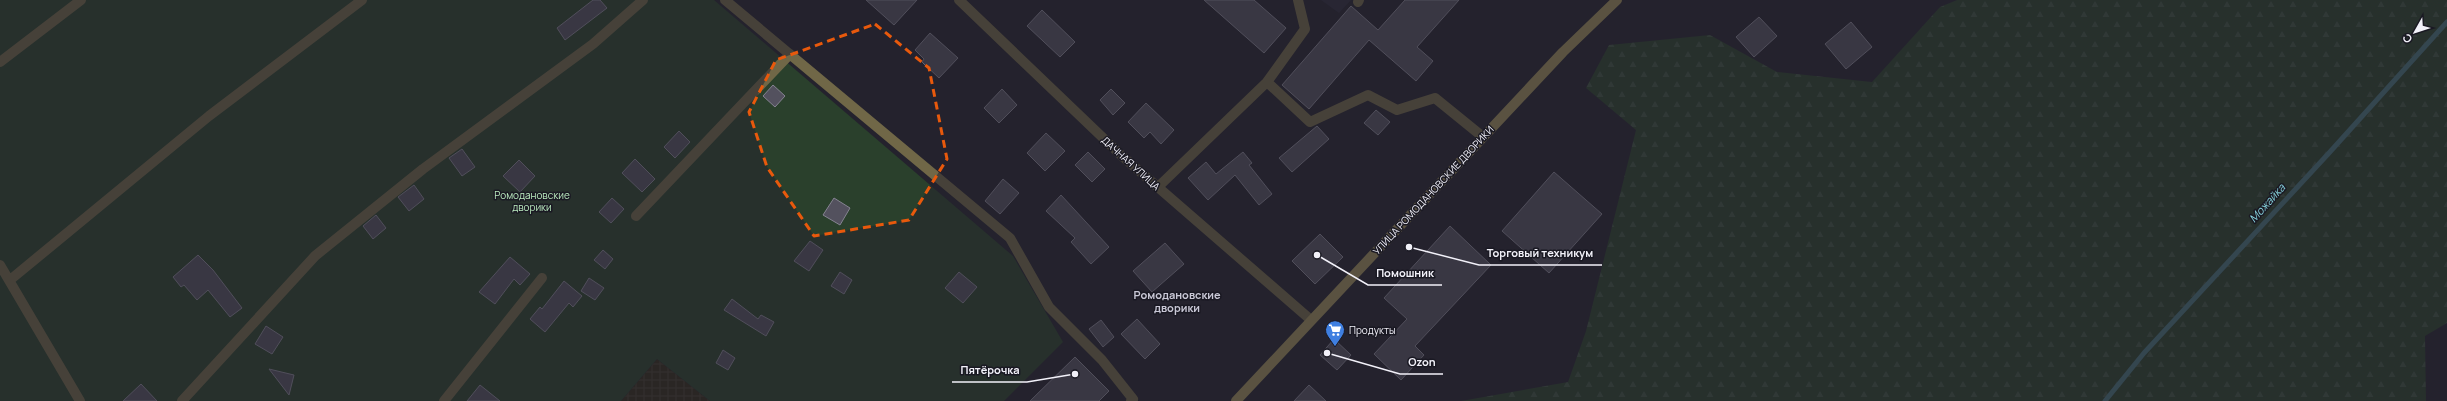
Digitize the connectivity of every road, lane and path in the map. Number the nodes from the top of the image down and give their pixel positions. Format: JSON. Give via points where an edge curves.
{"nodes":[{"id":1,"x":81,"y":0,"type":"edge"},
{"id":2,"x":362,"y":0,"type":"edge"},
{"id":3,"x":643,"y":0,"type":"edge"},
{"id":4,"x":725,"y":0,"type":"edge"},
{"id":5,"x":959,"y":0,"type":"edge"},
{"id":6,"x":1298,"y":0,"type":"edge"},
{"id":7,"x":1617,"y":0,"type":"edge"},
{"id":8,"x":790,"y":54,"type":"junction"},
{"id":9,"x":0,"y":62,"type":"edge"},
{"id":10,"x":1267,"y":82,"type":"junction"},
{"id":11,"x":1483,"y":137,"type":"junction"},
{"id":12,"x":1158,"y":187,"type":"junction"},
{"id":13,"x":636,"y":216,"type":"dead end"},
{"id":14,"x":0,"y":265,"type":"edge"},
{"id":15,"x":542,"y":278,"type":"dead end"},
{"id":16,"x":10,"y":280,"type":"junction"},
{"id":17,"x":1311,"y":320,"type":"junction"},
{"id":18,"x":80,"y":401,"type":"edge"},
{"id":19,"x":182,"y":401,"type":"edge"},
{"id":20,"x":444,"y":401,"type":"edge"},
{"id":21,"x":1131,"y":401,"type":"edge"},
{"id":22,"x":1236,"y":401,"type":"edge"}],
"edges":[{"from":1,"to":9,"type":"street"},
{"from":2,"to":16,"type":"street","via":[[209,116]]},
{"from":3,"to":19,"type":"street","via":[[593,44],[423,169],[315,256]]},
{"from":4,"to":8,"type":"street"},
{"from":5,"to":12,"type":"street","name":"ДАЧНАЯ УЛИЦА","via":[[1122,156]]},
{"from":6,"to":10,"type":"street","via":[[1305,29]]},
{"from":7,"to":11,"type":"street","name":"УЛИЦА РОМОДАНОВСКИЕ ДВОРИКИ","via":[[1562,52]]},
{"from":8,"to":13,"type":"street"},
{"from":8,"to":21,"type":"street","via":[[1010,238],[1049,307],[1102,360],[1133,399]]},
{"from":10,"to":11,"type":"street","via":[[1310,122],[1368,96],[1397,110],[1435,98]]},
{"from":10,"to":12,"type":"street"},
{"from":11,"to":17,"type":"street","name":"УЛИЦА РОМОДАНОВСКИЕ ДВОРИКИ"},
{"from":12,"to":17,"type":"street","name":"ДАЧНАЯ УЛИЦА"},
{"from":14,"to":16,"type":"street"},
{"from":15,"to":20,"type":"street"},
{"from":16,"to":18,"type":"street"},
{"from":17,"to":22,"type":"street","name":"УЛИЦА РОМОДАНОВСКИЕ ДВОРИКИ"}]}
